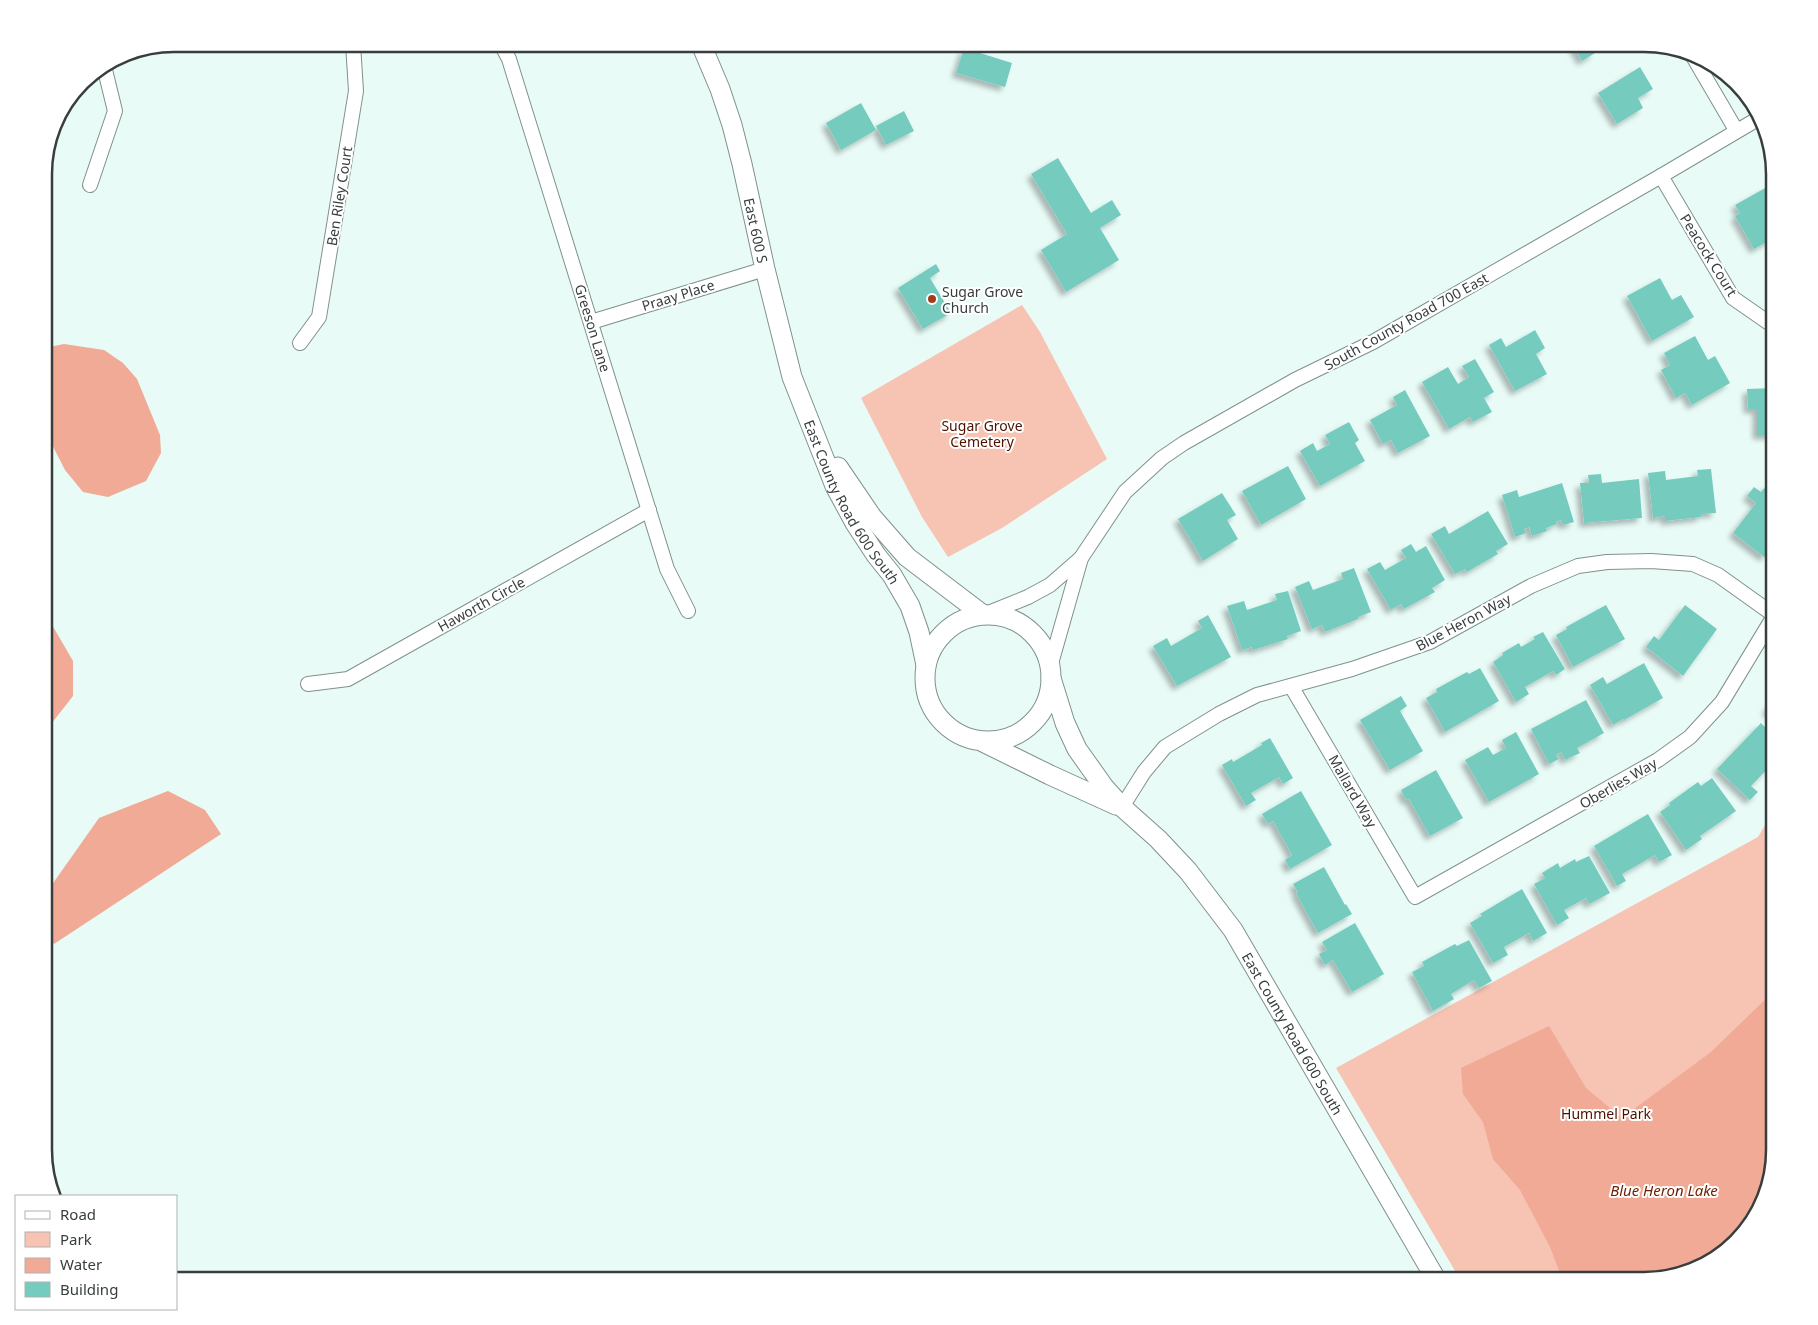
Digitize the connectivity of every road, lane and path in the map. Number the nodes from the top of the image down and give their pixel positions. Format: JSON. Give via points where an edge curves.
{"nodes":[{"id":1,"x":354,"y":53,"type":"edge"},
{"id":2,"x":506,"y":53,"type":"edge"},
{"id":3,"x":705,"y":53,"type":"edge"},
{"id":4,"x":1698,"y":65,"type":"edge"},
{"id":5,"x":106,"y":74,"type":"edge"},
{"id":6,"x":1753,"y":121,"type":"edge"},
{"id":7,"x":1736,"y":130,"type":"junction"},
{"id":8,"x":1661,"y":176,"type":"junction"},
{"id":9,"x":90,"y":185,"type":"dead end"},
{"id":10,"x":765,"y":269,"type":"junction"},
{"id":11,"x":1766,"y":321,"type":"edge"},
{"id":12,"x":592,"y":322,"type":"junction"},
{"id":13,"x":300,"y":342,"type":"dead end"},
{"id":14,"x":809,"y":418,"type":"junction"},
{"id":15,"x":649,"y":510,"type":"junction"},
{"id":16,"x":1081,"y":558,"type":"junction"},
{"id":17,"x":1766,"y":610,"type":"edge"},
{"id":18,"x":688,"y":611,"type":"dead end"},
{"id":19,"x":984,"y":614,"type":"junction"},
{"id":20,"x":1766,"y":629,"type":"edge"},
{"id":21,"x":926,"y":665,"type":"junction"},
{"id":22,"x":1051,"y":672,"type":"junction"},
{"id":23,"x":308,"y":684,"type":"dead end"},
{"id":24,"x":1291,"y":686,"type":"junction"},
{"id":25,"x":982,"y":741,"type":"junction"},
{"id":26,"x":1122,"y":807,"type":"junction"},
{"id":27,"x":1415,"y":897,"type":"joint"},
{"id":28,"x":1432,"y":1272,"type":"edge"}],
"edges":[{"from":1,"to":13,"type":"street","name":"Ben Riley Court","via":[[356,91],[319,317]]},
{"from":2,"to":12,"type":"street","name":"Greeson Lane"},
{"from":3,"to":10,"type":"street","name":"East 600 S","via":[[732,125]]},
{"from":4,"to":7,"type":"street"},
{"from":5,"to":9,"type":"street","via":[[115,111]]},
{"from":6,"to":7,"type":"street","name":"South County Road 700 East"},
{"from":7,"to":8,"type":"street","name":"South County Road 700 East"},
{"from":8,"to":11,"type":"street","name":"Peacock Court","via":[[1732,298]]},
{"from":8,"to":16,"type":"street","name":"South County Road 700 East","via":[[1373,342],[1295,380],[1184,443],[1162,458],[1125,492]]},
{"from":10,"to":12,"type":"street","name":"Praay Place"},
{"from":10,"to":14,"type":"street","name":"East 600 S","via":[[790,370]]},
{"from":12,"to":15,"type":"street","name":"Greeson Lane"},
{"from":14,"to":19,"type":"street","name":"East County Road 600 South","via":[[848,484],[892,541],[923,570]]},
{"from":14,"to":21,"type":"street","name":"East County Road 600 South","via":[[835,486],[855,524],[910,606]]},
{"from":15,"to":18,"type":"street","name":"Greeson Lane","via":[[667,569]]},
{"from":15,"to":23,"type":"street","name":"Haworth Circle","via":[[348,679]]},
{"from":16,"to":19,"type":"street","name":"South County Road 700 East","via":[[1050,585]]},
{"from":16,"to":22,"type":"street","name":"South County Road 700 East"},
{"from":17,"to":24,"type":"street","name":"Blue Heron Way","via":[[1718,575],[1693,564],[1633,561],[1578,566],[1531,586],[1430,642]]},
{"from":19,"to":21,"type":"street","via":[[962,619],[942,633]]},
{"from":19,"to":22,"type":"street","via":[[1010,618],[1030,630],[1043,647]]},
{"from":20,"to":27,"type":"street","name":"Oberlies Way","via":[[1722,702],[1690,737],[1658,760]]},
{"from":21,"to":25,"type":"street","via":[[925,689],[934,711],[951,729]]},
{"from":22,"to":25,"type":"street","via":[[1051,688],[1044,708],[1031,725],[1013,736]]},
{"from":22,"to":26,"type":"street","name":"East County Road 600 South","via":[[1065,723],[1077,749]]},
{"from":24,"to":26,"type":"street","name":"Blue Heron Way","via":[[1257,695],[1165,747],[1144,772]]},
{"from":24,"to":27,"type":"street","name":"Mallard Way"},
{"from":25,"to":26,"type":"street","name":"East County Road 600 South"},
{"from":26,"to":28,"type":"street","name":"East County Road 600 South","via":[[1175,856],[1228,923]]}]}
